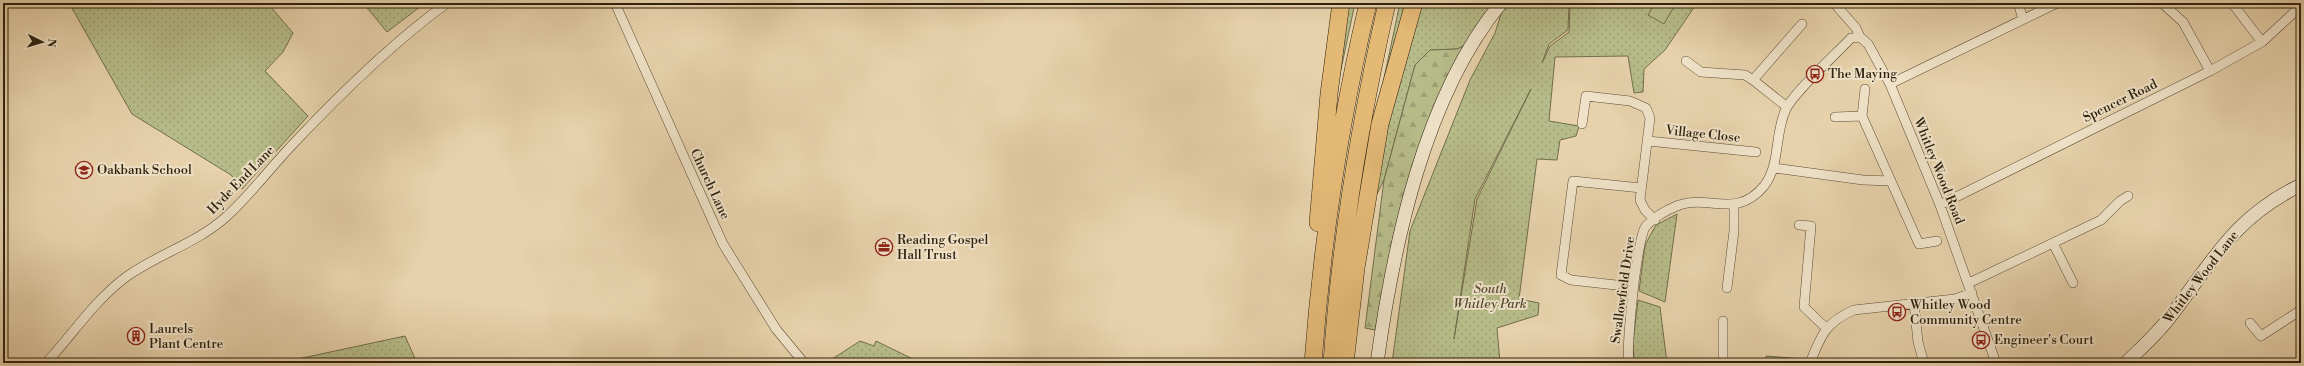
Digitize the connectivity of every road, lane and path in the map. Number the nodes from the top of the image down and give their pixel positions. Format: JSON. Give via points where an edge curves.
{"nodes":[{"id":1,"x":447,"y":3,"type":"edge"},
{"id":2,"x":615,"y":3,"type":"edge"},
{"id":3,"x":1341,"y":3,"type":"edge"},
{"id":4,"x":1368,"y":3,"type":"edge"},
{"id":5,"x":1387,"y":3,"type":"edge"},
{"id":6,"x":1414,"y":3,"type":"edge"},
{"id":7,"x":1834,"y":3,"type":"edge"},
{"id":8,"x":2018,"y":3,"type":"edge"},
{"id":9,"x":2057,"y":3,"type":"edge"},
{"id":10,"x":2162,"y":3,"type":"edge"},
{"id":11,"x":1499,"y":4,"type":"edge"},
{"id":12,"x":2234,"y":4,"type":"edge"},
{"id":13,"x":2301,"y":6,"type":"edge"},
{"id":14,"x":2023,"y":19,"type":"junction"},
{"id":15,"x":1802,"y":24,"type":"dead end"},
{"id":16,"x":1860,"y":37,"type":"junction"},
{"id":17,"x":2262,"y":42,"type":"junction"},
{"id":18,"x":1686,"y":61,"type":"dead end"},
{"id":19,"x":2210,"y":71,"type":"junction"},
{"id":20,"x":1752,"y":80,"type":"junction"},
{"id":21,"x":1890,"y":84,"type":"junction"},
{"id":22,"x":1865,"y":89,"type":"dead end"},
{"id":23,"x":1787,"y":107,"type":"junction"},
{"id":24,"x":1862,"y":116,"type":"junction"},
{"id":25,"x":1835,"y":117,"type":"dead end"},
{"id":26,"x":1582,"y":124,"type":"dead end"},
{"id":27,"x":1648,"y":141,"type":"junction"},
{"id":28,"x":1756,"y":152,"type":"dead end"},
{"id":29,"x":1774,"y":168,"type":"junction"},
{"id":30,"x":1891,"y":181,"type":"junction"},
{"id":31,"x":2301,"y":185,"type":"edge"},
{"id":32,"x":1641,"y":188,"type":"junction"},
{"id":33,"x":2128,"y":196,"type":"dead end"},
{"id":34,"x":1734,"y":204,"type":"junction"},
{"id":35,"x":1940,"y":205,"type":"junction"},
{"id":36,"x":1655,"y":220,"type":"junction"},
{"id":37,"x":1799,"y":225,"type":"dead end"},
{"id":38,"x":1937,"y":241,"type":"dead end"},
{"id":39,"x":2053,"y":243,"type":"junction"},
{"id":40,"x":1969,"y":283,"type":"junction"},
{"id":41,"x":2073,"y":283,"type":"dead end"},
{"id":42,"x":1616,"y":285,"type":"dead end"},
{"id":43,"x":1727,"y":288,"type":"dead end"},
{"id":44,"x":1972,"y":293,"type":"junction"},
{"id":45,"x":1914,"y":303,"type":"junction"},
{"id":46,"x":1318,"y":304,"type":"junction"},
{"id":47,"x":2301,"y":310,"type":"edge"},
{"id":48,"x":1723,"y":321,"type":"dead end"},
{"id":49,"x":2250,"y":323,"type":"dead end"},
{"id":50,"x":1826,"y":328,"type":"junction"},
{"id":51,"x":46,"y":363,"type":"edge"},
{"id":52,"x":804,"y":363,"type":"edge"},
{"id":53,"x":1313,"y":363,"type":"edge"},
{"id":54,"x":1332,"y":363,"type":"edge"},
{"id":55,"x":1345,"y":363,"type":"edge"},
{"id":56,"x":1377,"y":363,"type":"edge"},
{"id":57,"x":1629,"y":363,"type":"edge"},
{"id":58,"x":1723,"y":363,"type":"edge"},
{"id":59,"x":1810,"y":363,"type":"edge"},
{"id":60,"x":1924,"y":363,"type":"edge"},
{"id":61,"x":1996,"y":363,"type":"edge"},
{"id":62,"x":2126,"y":363,"type":"edge"}],
"edges":[{"from":1,"to":51,"type":"street","name":"Hyde End Lane","via":[[384,53],[321,114],[228,216],[204,234],[145,265],[115,285],[89,311]]},
{"from":2,"to":52,"type":"street","name":"Church Lane","via":[[723,244],[776,329]]},
{"from":3,"to":46,"type":"highway","via":[[1329,94],[1318,215]]},
{"from":4,"to":46,"type":"highway","via":[[1338,158],[1323,250]]},
{"from":5,"to":54,"type":"highway","via":[[1372,65],[1354,166],[1337,299]]},
{"from":6,"to":55,"type":"highway","via":[[1380,124],[1356,268]]},
{"from":7,"to":16,"type":"street","name":"Whitley Wood Road","via":[[1856,28]]},
{"from":8,"to":14,"type":"street"},
{"from":9,"to":14,"type":"street"},
{"from":10,"to":19,"type":"street","via":[[2183,22]]},
{"from":11,"to":56,"type":"main road","via":[[1457,73],[1434,122],[1424,151],[1396,251]]},
{"from":12,"to":17,"type":"street"},
{"from":13,"to":17,"type":"street","name":"Spencer Road"},
{"from":14,"to":21,"type":"street"},
{"from":15,"to":20,"type":"street"},
{"from":16,"to":21,"type":"street","name":"Whitley Wood Road","via":[[1868,44]]},
{"from":16,"to":23,"type":"street","name":"Swallowfield Drive","via":[[1851,38]]},
{"from":17,"to":19,"type":"street","name":"Spencer Road"},
{"from":18,"to":20,"type":"street","via":[[1701,72],[1745,75]]},
{"from":19,"to":35,"type":"street","name":"Spencer Road"},
{"from":20,"to":23,"type":"street"},
{"from":21,"to":35,"type":"street","name":"Whitley Wood Road"},
{"from":22,"to":24,"type":"street"},
{"from":23,"to":29,"type":"street","name":"Swallowfield Drive","via":[[1780,123]]},
{"from":24,"to":25,"type":"street"},
{"from":24,"to":30,"type":"street"},
{"from":26,"to":27,"type":"street","via":[[1586,96],[1630,101],[1646,108],[1650,118]]},
{"from":27,"to":28,"type":"street","name":"Village Close"},
{"from":27,"to":32,"type":"street"},
{"from":29,"to":30,"type":"street","via":[[1863,180]]},
{"from":29,"to":34,"type":"street","name":"Swallowfield Drive","via":[[1764,186],[1751,199]]},
{"from":30,"to":38,"type":"street","via":[[1919,244]]},
{"from":31,"to":62,"type":"main road","name":"Whitley Wood Lane","via":[[2265,205],[2228,237],[2170,318]]},
{"from":32,"to":36,"type":"street","via":[[1640,200]]},
{"from":32,"to":42,"type":"street","via":[[1573,181],[1561,275],[1571,280]]},
{"from":33,"to":39,"type":"street","via":[[2101,220]]},
{"from":34,"to":36,"type":"street","name":"Swallowfield Drive","via":[[1680,205]]},
{"from":34,"to":43,"type":"street","via":[[1734,231]]},
{"from":35,"to":40,"type":"street","name":"Whitley Wood Road"},
{"from":36,"to":57,"type":"street","name":"Swallowfield Drive","via":[[1645,226],[1638,257],[1629,327]]},
{"from":37,"to":50,"type":"street","via":[[1811,226],[1804,307]]},
{"from":39,"to":40,"type":"street"},
{"from":39,"to":41,"type":"street"},
{"from":40,"to":44,"type":"street","name":"Whitley Wood Road"},
{"from":44,"to":45,"type":"street","via":[[1955,299]]},
{"from":44,"to":61,"type":"street","name":"Whitley Wood Road"},
{"from":45,"to":50,"type":"street","via":[[1854,310],[1837,318]]},
{"from":45,"to":60,"type":"street","via":[[1918,342]]},
{"from":46,"to":53,"type":"highway"},
{"from":47,"to":49,"type":"street","via":[[2261,336]]},
{"from":48,"to":58,"type":"street"},
{"from":50,"to":59,"type":"street"}]}
